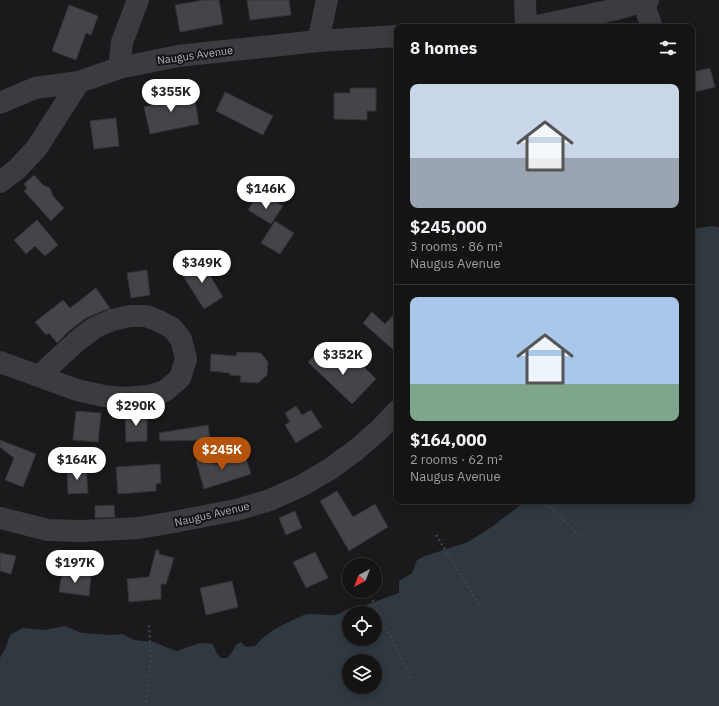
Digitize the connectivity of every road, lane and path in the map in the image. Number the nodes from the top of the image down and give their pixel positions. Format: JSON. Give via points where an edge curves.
{"nodes":[{"id":1,"x":138,"y":0,"type":"edge"},
{"id":2,"x":327,"y":0,"type":"edge"},
{"id":3,"x":525,"y":0,"type":"edge"},
{"id":4,"x":646,"y":1,"type":"edge"},
{"id":5,"x":526,"y":24,"type":"edge"},
{"id":6,"x":546,"y":24,"type":"edge"},
{"id":7,"x":651,"y":24,"type":"edge"},
{"id":8,"x":394,"y":36,"type":"edge"},
{"id":9,"x":318,"y":40,"type":"junction"},
{"id":10,"x":119,"y":68,"type":"junction"},
{"id":11,"x":79,"y":82,"type":"junction"},
{"id":12,"x":0,"y":103,"type":"edge"},
{"id":13,"x":0,"y":182,"type":"edge"},
{"id":14,"x":0,"y":362,"type":"edge"},
{"id":15,"x":40,"y":376,"type":"junction"},
{"id":16,"x":394,"y":414,"type":"edge"},
{"id":17,"x":545,"y":504,"type":"edge"},
{"id":18,"x":0,"y":518,"type":"edge"},
{"id":19,"x":436,"y":535,"type":"dead end"},
{"id":20,"x":582,"y":538,"type":"dead end"},
{"id":21,"x":371,"y":598,"type":"edge"},
{"id":22,"x":482,"y":609,"type":"dead end"},
{"id":23,"x":149,"y":624,"type":"dead end"},
{"id":24,"x":413,"y":682,"type":"dead end"},
{"id":25,"x":146,"y":702,"type":"dead end"}],
"edges":[{"from":1,"to":10,"type":"street","via":[[122,42]]},
{"from":2,"to":9,"type":"street"},
{"from":3,"to":5,"type":"street"},
{"from":4,"to":6,"type":"street"},
{"from":4,"to":7,"type":"street"},
{"from":8,"to":9,"type":"street","name":"Naugus Avenue"},
{"from":9,"to":10,"type":"street","name":"Naugus Avenue","via":[[178,56]]},
{"from":10,"to":11,"type":"street","name":"Naugus Avenue"},
{"from":11,"to":12,"type":"street","name":"Naugus Avenue","via":[[35,88]]},
{"from":11,"to":13,"type":"street","via":[[36,149]]},
{"from":14,"to":15,"type":"street"},
{"from":15,"to":15,"type":"street","via":[[94,328],[130,316],[146,316],[172,328],[181,339],[186,359],[180,378],[165,391],[149,396],[104,396],[77,390]]},
{"from":16,"to":18,"type":"street","name":"Naugus Avenue","via":[[356,450],[330,469],[270,500],[236,510],[139,528],[81,531],[48,530]]},
{"from":17,"to":20,"type":"path"},
{"from":19,"to":22,"type":"path"},
{"from":21,"to":24,"type":"path"},
{"from":23,"to":25,"type":"path","via":[[151,659]]}]}
